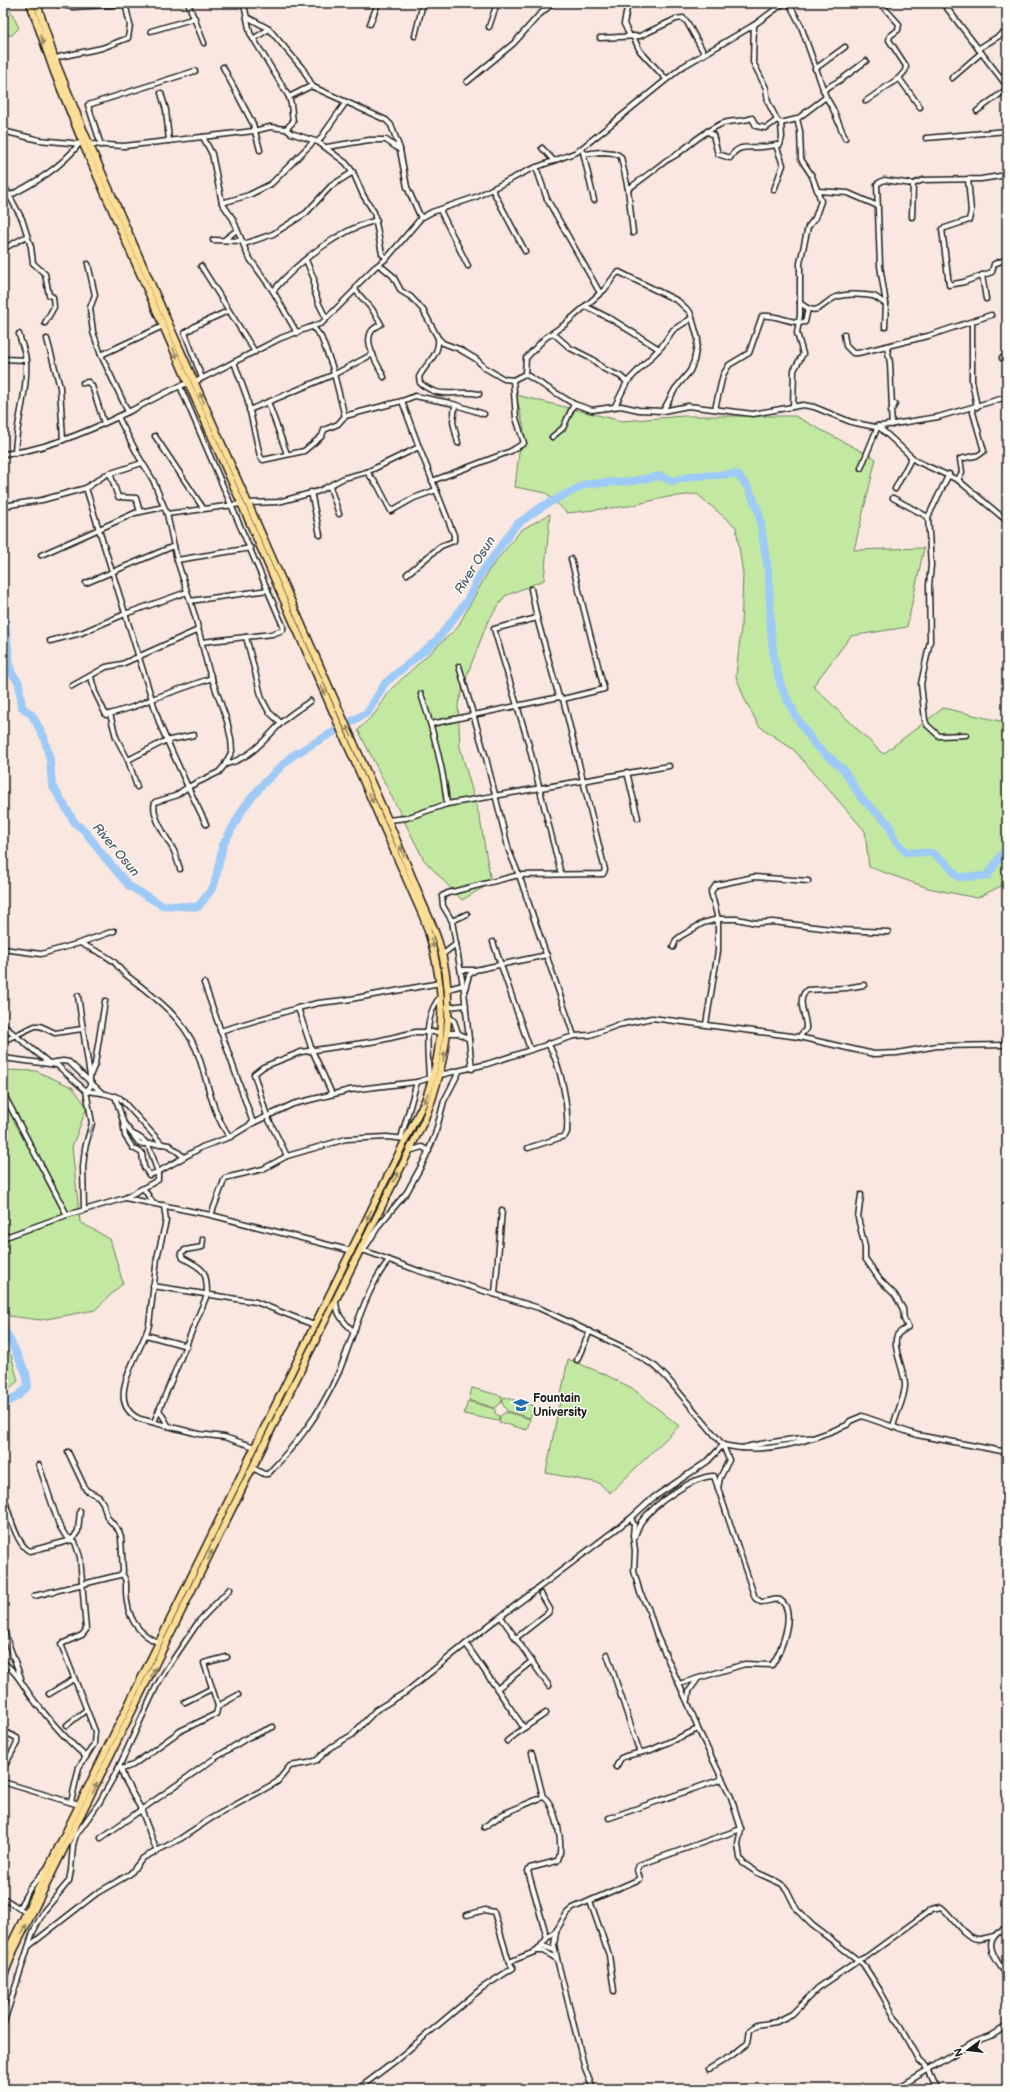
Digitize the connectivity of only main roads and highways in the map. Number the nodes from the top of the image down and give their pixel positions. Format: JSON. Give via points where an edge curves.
{"nodes":[{"id":1,"x":30,"y":3,"type":"edge"},
{"id":2,"x":37,"y":3,"type":"edge"},
{"id":3,"x":84,"y":144,"type":"junction"},
{"id":4,"x":244,"y":504,"type":"junction"},
{"id":5,"x":358,"y":761,"type":"junction"},
{"id":6,"x":82,"y":1807,"type":"junction"},
{"id":7,"x":5,"y":1950,"type":"edge"},
{"id":8,"x":3,"y":1960,"type":"edge"},
{"id":9,"x":3,"y":1978,"type":"edge"}],
"edges":[{"from":1,"to":3,"type":"highway","one_way":true,"via":[[54,72]]},
{"from":2,"to":3,"type":"highway"},
{"from":3,"to":4,"type":"highway","one_way":true,"via":[[188,383]]},
{"from":4,"to":3,"type":"highway","one_way":true,"via":[[195,382]]},
{"from":4,"to":5,"type":"highway"},
{"from":5,"to":6,"type":"highway","one_way":true,"via":[[433,944],[442,996],[440,1032],[426,1098],[404,1138],[352,1251],[159,1643]]},
{"from":6,"to":5,"type":"highway","one_way":true,"via":[[361,1250],[430,1106],[440,1075],[448,1016],[448,988],[442,954],[388,820]]},
{"from":6,"to":7,"type":"highway"},
{"from":9,"to":6,"type":"highway","one_way":true},
{"from":7,"to":8,"type":"highway"}]}
